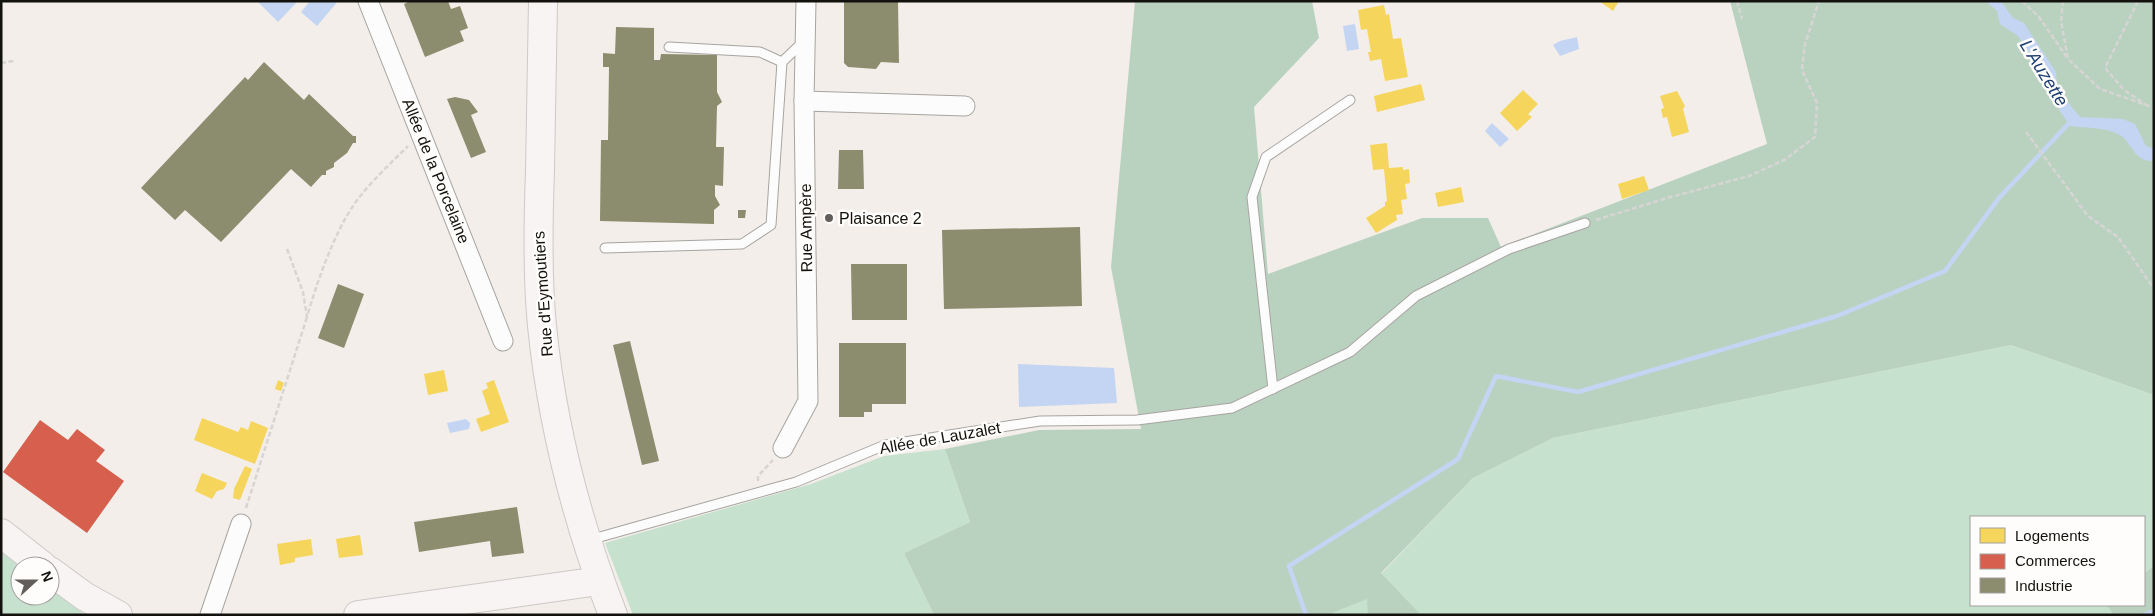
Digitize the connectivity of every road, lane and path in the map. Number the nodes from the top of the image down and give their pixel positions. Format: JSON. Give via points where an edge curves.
{"nodes":[{"id":1,"x":368,"y":1,"type":"edge"},
{"id":2,"x":543,"y":1,"type":"edge"},
{"id":3,"x":806,"y":1,"type":"edge"},
{"id":4,"x":1737,"y":1,"type":"edge"},
{"id":5,"x":1820,"y":1,"type":"edge"},
{"id":6,"x":2022,"y":1,"type":"edge"},
{"id":7,"x":2064,"y":1,"type":"edge"},
{"id":8,"x":2138,"y":1,"type":"edge"},
{"id":9,"x":1742,"y":19,"type":"dead end"},
{"id":10,"x":805,"y":41,"type":"junction"},
{"id":11,"x":669,"y":47,"type":"dead end"},
{"id":12,"x":2068,"y":59,"type":"junction"},
{"id":13,"x":14,"y":60,"type":"dead end"},
{"id":14,"x":782,"y":62,"type":"junction"},
{"id":15,"x":1,"y":63,"type":"edge"},
{"id":16,"x":1350,"y":100,"type":"dead end"},
{"id":17,"x":804,"y":101,"type":"junction"},
{"id":18,"x":965,"y":106,"type":"dead end"},
{"id":19,"x":2149,"y":106,"type":"junction"},
{"id":20,"x":2154,"y":106,"type":"edge"},
{"id":21,"x":2026,"y":132,"type":"dead end"},
{"id":22,"x":422,"y":133,"type":"junction"},
{"id":23,"x":1585,"y":223,"type":"joint"},
{"id":24,"x":605,"y":248,"type":"dead end"},
{"id":25,"x":287,"y":249,"type":"dead end"},
{"id":26,"x":2154,"y":289,"type":"edge"},
{"id":27,"x":307,"y":317,"type":"junction"},
{"id":28,"x":503,"y":341,"type":"dead end"},
{"id":29,"x":1273,"y":389,"type":"junction"},
{"id":30,"x":784,"y":448,"type":"joint"},
{"id":31,"x":758,"y":492,"type":"junction"},
{"id":32,"x":241,"y":524,"type":"joint"},
{"id":33,"x":1,"y":533,"type":"edge"},
{"id":34,"x":586,"y":540,"type":"junction"},
{"id":35,"x":30,"y":556,"type":"edge"},
{"id":36,"x":60,"y":578,"type":"edge"},
{"id":37,"x":599,"y":579,"type":"junction"},
{"id":38,"x":118,"y":615,"type":"edge"},
{"id":39,"x":210,"y":615,"type":"edge"},
{"id":40,"x":358,"y":615,"type":"edge"},
{"id":41,"x":613,"y":615,"type":"edge"}],
"edges":[{"from":1,"to":22,"type":"street","name":"Allée de la Porcelaine"},
{"from":2,"to":34,"type":"main road","name":"Rue d'Eymoutiers","via":[[538,237],[542,325],[556,424]]},
{"from":3,"to":10,"type":"street","name":"Rue Ampère"},
{"from":4,"to":9,"type":"path"},
{"from":5,"to":23,"type":"path","via":[[1805,44],[1802,70],[1817,103],[1815,137],[1784,160],[1749,176]]},
{"from":6,"to":12,"type":"path","via":[[2039,17]]},
{"from":7,"to":12,"type":"path","via":[[2061,21]]},
{"from":8,"to":19,"type":"path","via":[[2105,68],[2124,90]]},
{"from":10,"to":14,"type":"lane"},
{"from":10,"to":17,"type":"street","name":"Rue Ampère"},
{"from":11,"to":14,"type":"lane","via":[[760,52]]},
{"from":12,"to":19,"type":"path","via":[[2100,89]]},
{"from":13,"to":15,"type":"path"},
{"from":14,"to":24,"type":"lane","via":[[771,225],[742,244]]},
{"from":16,"to":29,"type":"lane","via":[[1266,157],[1252,196]]},
{"from":17,"to":18,"type":"street"},
{"from":17,"to":30,"type":"street","name":"Rue Ampère","via":[[808,402]]},
{"from":19,"to":20,"type":"path"},
{"from":21,"to":26,"type":"path","via":[[2088,216],[2118,237]]},
{"from":22,"to":27,"type":"path","via":[[352,207],[319,276]]},
{"from":22,"to":28,"type":"street","name":"Allée de la Porcelaine"},
{"from":23,"to":29,"type":"lane","name":"Allée de Lauzalet","via":[[1509,249],[1416,296],[1350,352]]},
{"from":25,"to":27,"type":"path","via":[[303,292]]},
{"from":27,"to":32,"type":"path"},
{"from":29,"to":31,"type":"lane","name":"Allée de Lauzalet","via":[[1232,408],[1137,420],[1040,421],[885,446],[796,482]]},
{"from":30,"to":31,"type":"path","via":[[758,476]]},
{"from":31,"to":34,"type":"lane","name":"Allée de Lauzalet"},
{"from":32,"to":39,"type":"street"},
{"from":33,"to":35,"type":"main road"},
{"from":34,"to":37,"type":"main road","name":"Rue d'Eymoutiers"},
{"from":36,"to":38,"type":"main road"},
{"from":37,"to":40,"type":"main road"},
{"from":37,"to":41,"type":"main road","name":"Rue d'Eymoutiers"}]}
